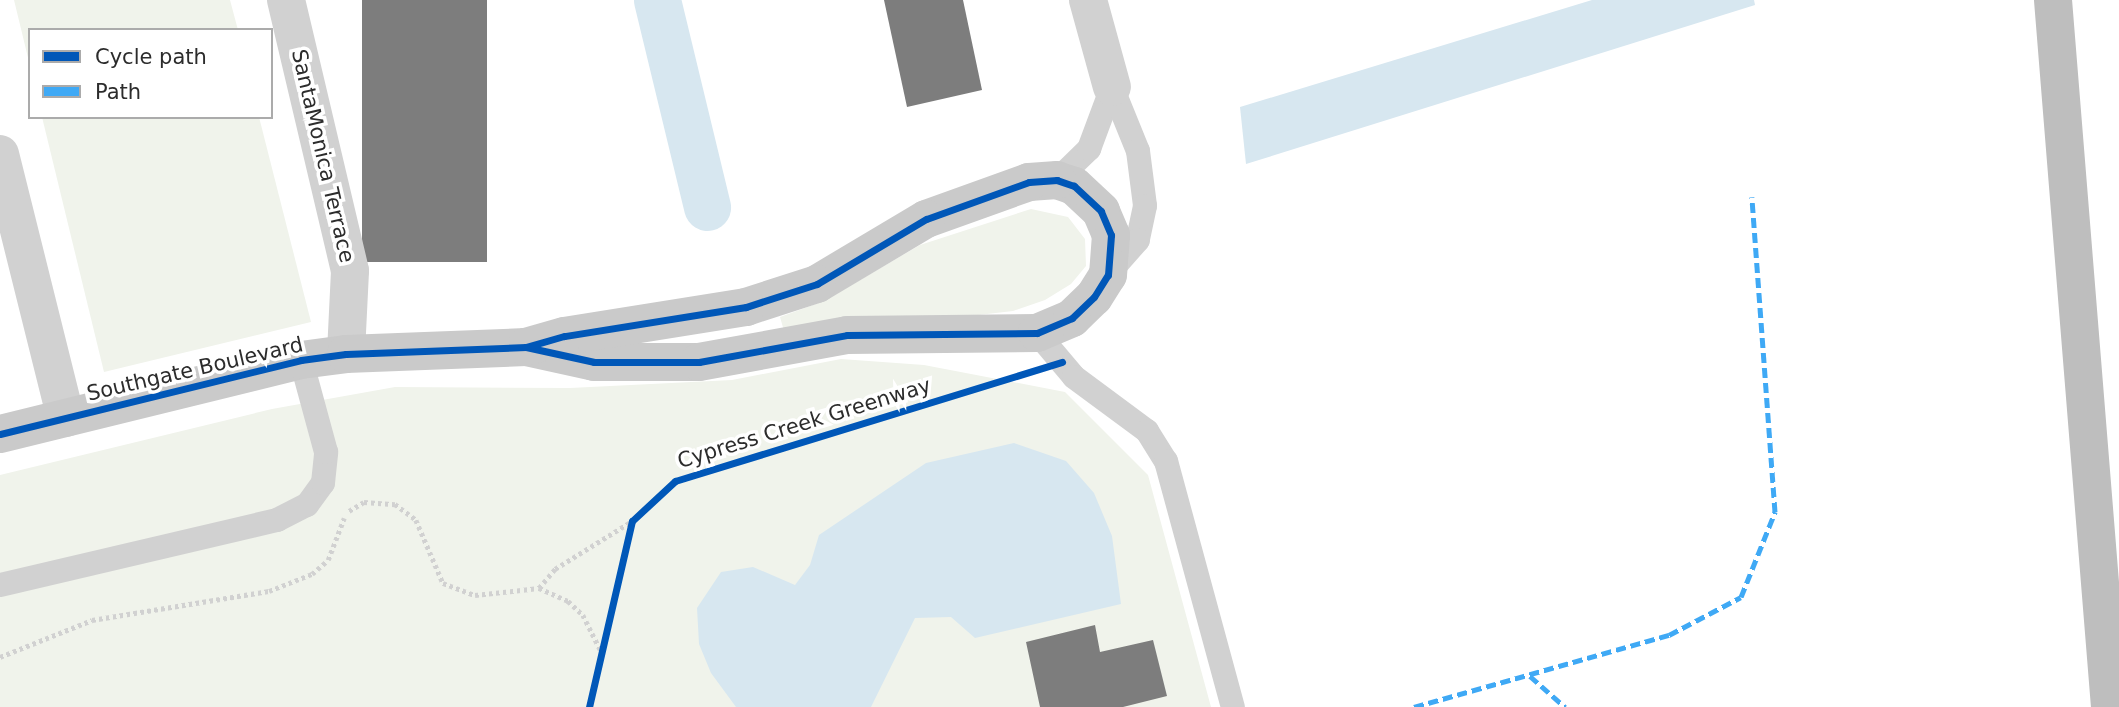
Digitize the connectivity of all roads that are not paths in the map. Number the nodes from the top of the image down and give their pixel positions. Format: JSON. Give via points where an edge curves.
{"nodes":[{"id":1,"x":286,"y":0,"type":"edge"},
{"id":2,"x":1088,"y":0,"type":"edge"},
{"id":3,"x":2053,"y":0,"type":"edge"},
{"id":4,"x":1112,"y":87,"type":"junction"},
{"id":5,"x":0,"y":154,"type":"edge"},
{"id":6,"x":1058,"y":180,"type":"junction"},
{"id":7,"x":1108,"y":275,"type":"junction"},
{"id":8,"x":1037,"y":333,"type":"junction"},
{"id":9,"x":526,"y":347,"type":"junction"},
{"id":10,"x":345,"y":354,"type":"junction"},
{"id":11,"x":301,"y":360,"type":"junction"},
{"id":12,"x":66,"y":418,"type":"junction"},
{"id":13,"x":0,"y":434,"type":"edge"},
{"id":14,"x":0,"y":585,"type":"edge"},
{"id":15,"x":1233,"y":707,"type":"edge"},
{"id":16,"x":2110,"y":707,"type":"edge"}],
"edges":[{"from":1,"to":10,"type":"street","name":"SantaMonica Terrace","via":[[351,271]]},
{"from":2,"to":4,"type":"street"},
{"from":3,"to":16,"type":"highway"},
{"from":4,"to":6,"type":"lane","via":[[1089,149]]},
{"from":4,"to":7,"type":"lane","via":[[1138,151],[1145,206],[1138,240]]},
{"from":5,"to":12,"type":"street"},
{"from":6,"to":7,"type":"street","via":[[1074,186],[1101,211],[1111,234]]},
{"from":6,"to":9,"type":"street","name":"Southgate Boulevard","via":[[1029,182],[926,219],[817,284],[746,307],[564,335]]},
{"from":7,"to":8,"type":"street","name":"Southgate Boulevard","via":[[1072,318]]},
{"from":8,"to":9,"type":"street","name":"Southgate Boulevard","via":[[847,335],[699,362],[594,362]]},
{"from":8,"to":15,"type":"lane","via":[[1074,377],[1147,431],[1166,461]]},
{"from":9,"to":10,"type":"street","name":"Southgate Boulevard"},
{"from":10,"to":11,"type":"street","name":"Southgate Boulevard"},
{"from":11,"to":12,"type":"street","name":"Southgate Boulevard"},
{"from":11,"to":14,"type":"lane","via":[[326,452],[323,483],[307,505],[277,520]]},
{"from":12,"to":13,"type":"street","name":"Southgate Boulevard"}]}
